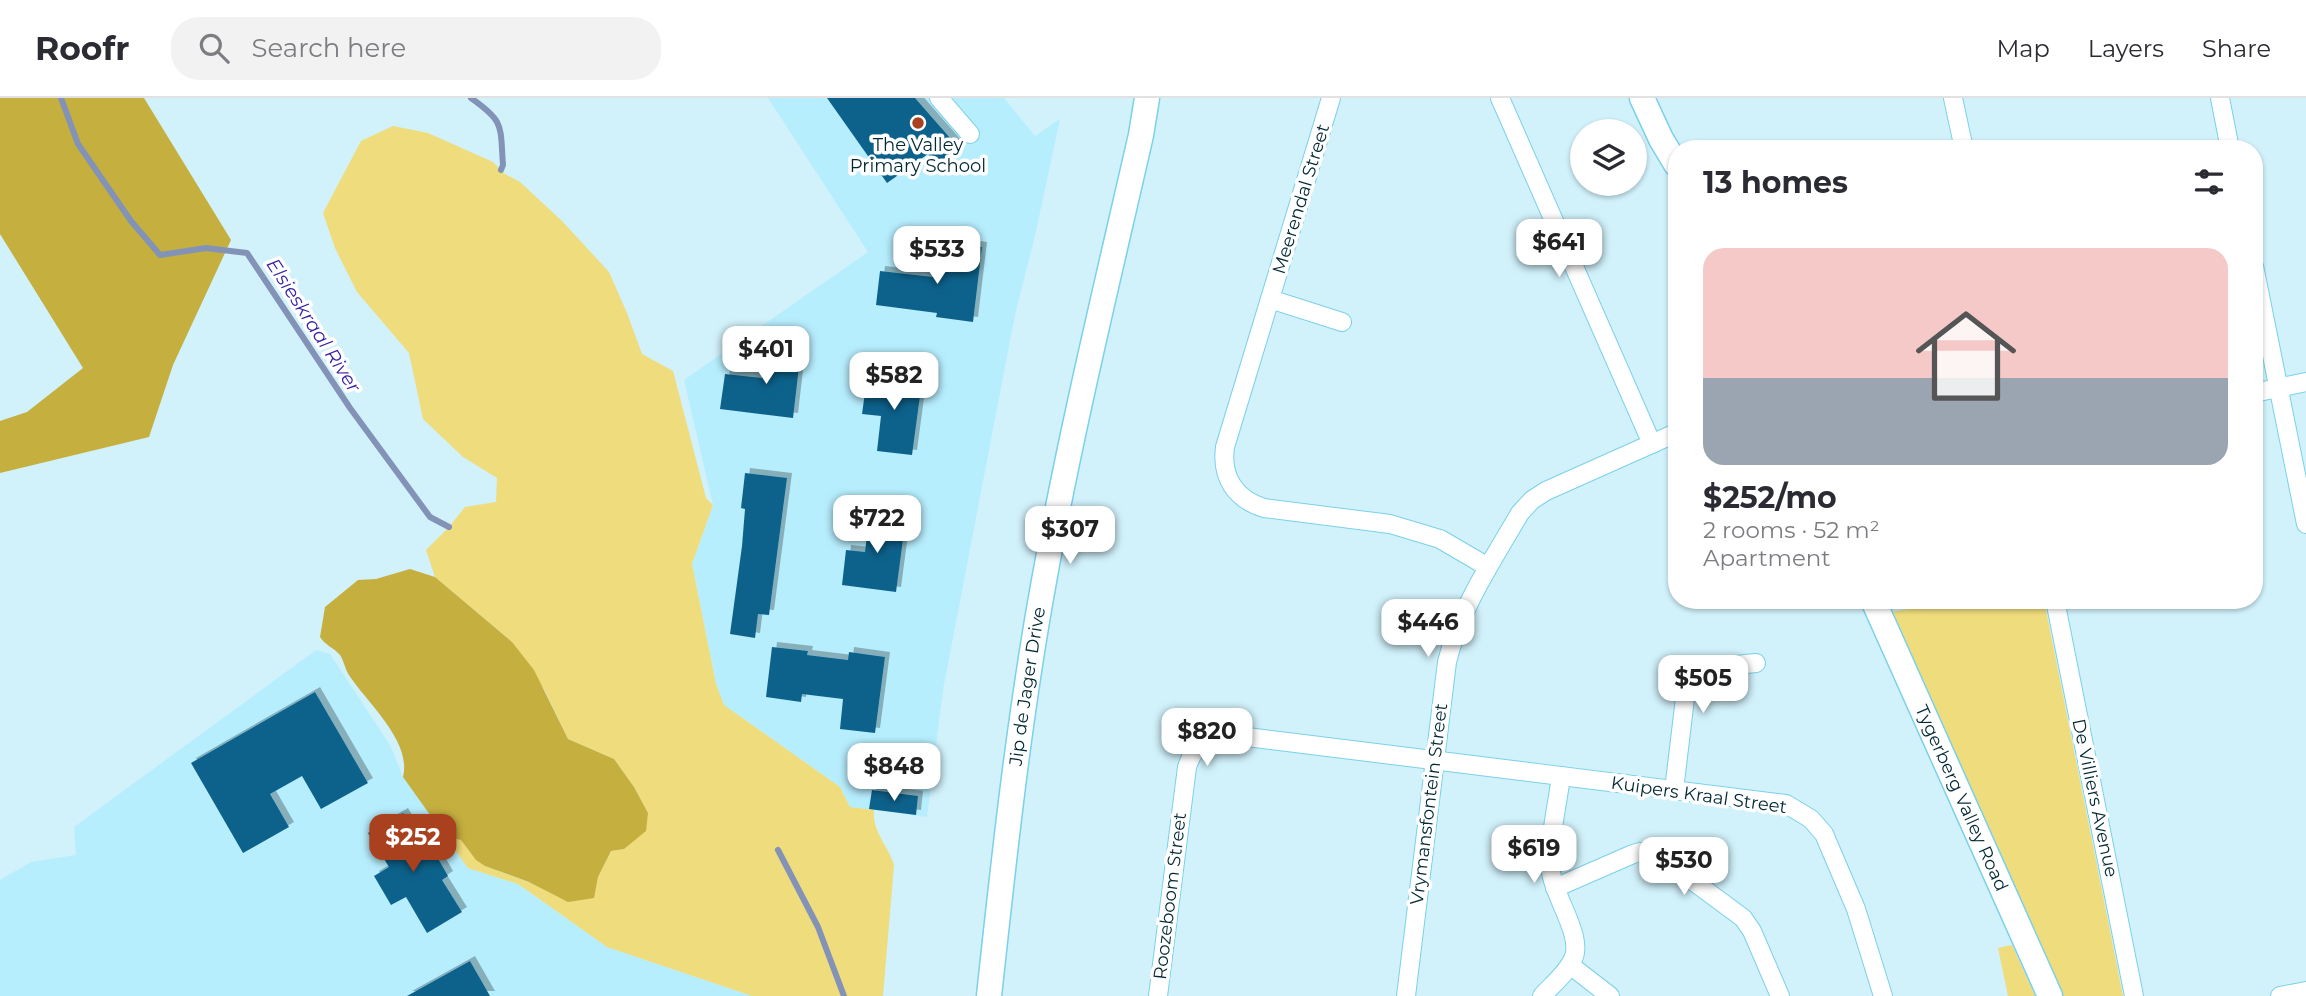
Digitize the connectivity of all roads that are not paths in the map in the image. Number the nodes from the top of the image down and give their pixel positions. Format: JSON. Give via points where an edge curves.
{"nodes":[{"id":1,"x":939,"y":98,"type":"edge"},
{"id":2,"x":1147,"y":98,"type":"edge"},
{"id":3,"x":1154,"y":98,"type":"edge"},
{"id":4,"x":1331,"y":98,"type":"edge"},
{"id":5,"x":1500,"y":98,"type":"edge"},
{"id":6,"x":1642,"y":98,"type":"edge"},
{"id":7,"x":1656,"y":98,"type":"edge"},
{"id":8,"x":1953,"y":98,"type":"edge"},
{"id":9,"x":2220,"y":98,"type":"edge"},
{"id":10,"x":970,"y":134,"type":"dead end"},
{"id":11,"x":1141,"y":135,"type":"junction"},
{"id":12,"x":1671,"y":140,"type":"edge"},
{"id":13,"x":1962,"y":140,"type":"edge"},
{"id":14,"x":2228,"y":140,"type":"edge"},
{"id":15,"x":1668,"y":151,"type":"edge"},
{"id":16,"x":1270,"y":299,"type":"junction"},
{"id":17,"x":2263,"y":312,"type":"edge"},
{"id":18,"x":1342,"y":322,"type":"dead end"},
{"id":19,"x":2306,"y":382,"type":"edge"},
{"id":20,"x":2278,"y":388,"type":"junction"},
{"id":21,"x":2263,"y":391,"type":"edge"},
{"id":22,"x":1668,"y":437,"type":"edge"},
{"id":23,"x":1652,"y":444,"type":"junction"},
{"id":24,"x":2306,"y":524,"type":"edge"},
{"id":25,"x":1489,"y":567,"type":"junction"},
{"id":26,"x":1877,"y":609,"type":"edge"},
{"id":27,"x":2057,"y":609,"type":"edge"},
{"id":28,"x":1756,"y":663,"type":"dead end"},
{"id":29,"x":1434,"y":760,"type":"junction"},
{"id":30,"x":1561,"y":776,"type":"junction"},
{"id":31,"x":1674,"y":790,"type":"junction"},
{"id":32,"x":1555,"y":888,"type":"junction"},
{"id":33,"x":1570,"y":965,"type":"junction"},
{"id":34,"x":2306,"y":991,"type":"edge"},
{"id":35,"x":989,"y":996,"type":"edge"},
{"id":36,"x":1158,"y":996,"type":"edge"},
{"id":37,"x":1406,"y":996,"type":"edge"},
{"id":38,"x":1542,"y":996,"type":"edge"},
{"id":39,"x":1610,"y":996,"type":"edge"},
{"id":40,"x":1780,"y":996,"type":"edge"},
{"id":41,"x":1883,"y":996,"type":"edge"},
{"id":42,"x":2050,"y":996,"type":"edge"},
{"id":43,"x":2134,"y":996,"type":"edge"},
{"id":44,"x":2280,"y":996,"type":"edge"}],
"edges":[{"from":1,"to":10,"type":"street"},
{"from":2,"to":11,"type":"main road","name":"Jip de Jager Drive"},
{"from":3,"to":11,"type":"main road","name":"Jip de Jager Drive"},
{"from":4,"to":16,"type":"street","name":"Meerendal Street"},
{"from":5,"to":23,"type":"street"},
{"from":6,"to":15,"type":"main road"},
{"from":7,"to":12,"type":"main road"},
{"from":8,"to":13,"type":"street"},
{"from":9,"to":14,"type":"street"},
{"from":11,"to":35,"type":"main road","name":"Jip de Jager Drive","via":[[1069,447],[1043,584],[1011,789]]},
{"from":16,"to":18,"type":"street"},
{"from":16,"to":25,"type":"street","name":"Meerendal Street","via":[[1225,447],[1226,475],[1237,493],[1264,508],[1409,529],[1440,539]]},
{"from":17,"to":20,"type":"street"},
{"from":19,"to":20,"type":"street"},
{"from":20,"to":21,"type":"street"},
{"from":20,"to":24,"type":"street"},
{"from":22,"to":23,"type":"street","name":"Vrymansfontein Street"},
{"from":23,"to":25,"type":"street","name":"Vrymansfontein Street","via":[[1539,495],[1520,513]]},
{"from":25,"to":29,"type":"street","name":"Vrymansfontein Street","via":[[1450,649]]},
{"from":26,"to":42,"type":"main road","name":"Tygerberg Valley Road"},
{"from":27,"to":43,"type":"street","name":"De Villiers Avenue"},
{"from":28,"to":31,"type":"street","via":[[1702,671],[1690,681]]},
{"from":29,"to":30,"type":"street","name":"Kuipers Kraal Street"},
{"from":29,"to":36,"type":"street","name":"Roozeboom Street","via":[[1231,735],[1206,740],[1187,767]]},
{"from":29,"to":37,"type":"street","name":"Vrymansfontein Street"},
{"from":30,"to":31,"type":"street","name":"Kuipers Kraal Street"},
{"from":30,"to":32,"type":"street","via":[[1550,861]]},
{"from":31,"to":41,"type":"street","name":"Kuipers Kraal Street","via":[[1776,802],[1811,819],[1824,834],[1856,909]]},
{"from":32,"to":33,"type":"street","via":[[1576,943]]},
{"from":32,"to":40,"type":"street","via":[[1633,854],[1655,853],[1744,918]]},
{"from":33,"to":38,"type":"street"},
{"from":33,"to":39,"type":"street"},
{"from":34,"to":44,"type":"street"}]}
